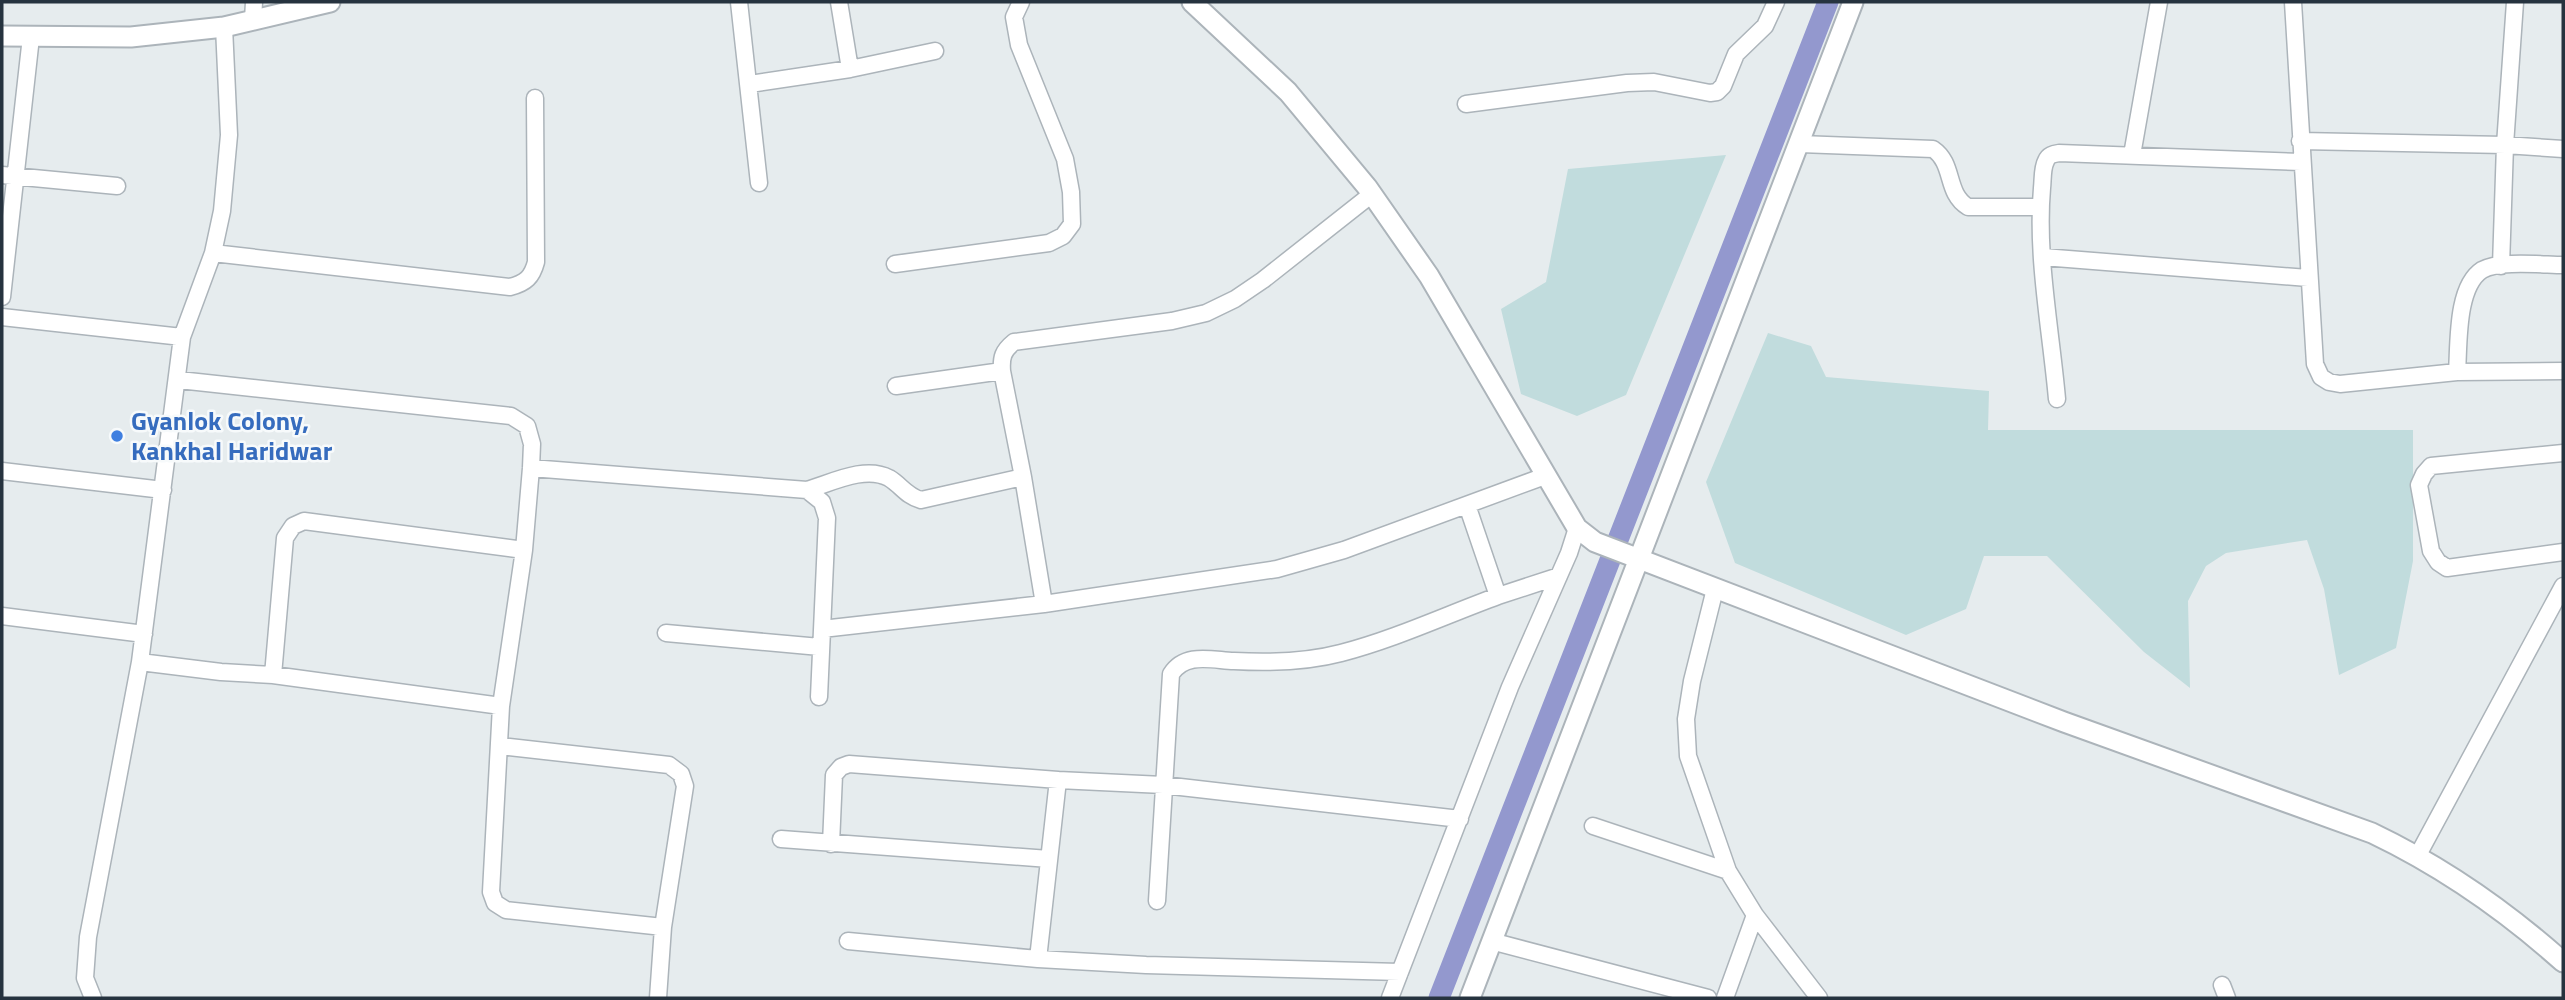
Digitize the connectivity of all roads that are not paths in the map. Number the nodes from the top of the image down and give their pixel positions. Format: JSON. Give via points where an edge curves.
{"nodes":[{"id":1,"x":330,"y":2,"type":"edge"},
{"id":2,"x":739,"y":2,"type":"edge"},
{"id":3,"x":839,"y":2,"type":"edge"},
{"id":4,"x":1021,"y":2,"type":"edge"},
{"id":5,"x":1192,"y":2,"type":"edge"},
{"id":6,"x":1776,"y":2,"type":"edge"},
{"id":7,"x":1853,"y":2,"type":"edge"},
{"id":8,"x":2159,"y":2,"type":"edge"},
{"id":9,"x":2293,"y":2,"type":"edge"},
{"id":10,"x":2515,"y":2,"type":"edge"},
{"id":11,"x":254,"y":11,"type":"edge"},
{"id":12,"x":224,"y":27,"type":"junction"},
{"id":13,"x":2,"y":36,"type":"edge"},
{"id":14,"x":31,"y":37,"type":"junction"},
{"id":15,"x":935,"y":51,"type":"dead end"},
{"id":16,"x":850,"y":69,"type":"junction"},
{"id":17,"x":750,"y":84,"type":"junction"},
{"id":18,"x":535,"y":98,"type":"dead end"},
{"id":19,"x":1466,"y":104,"type":"dead end"},
{"id":20,"x":2300,"y":141,"type":"junction"},
{"id":21,"x":1800,"y":144,"type":"junction"},
{"id":22,"x":2505,"y":145,"type":"junction"},
{"id":23,"x":2563,"y":149,"type":"edge"},
{"id":24,"x":2132,"y":155,"type":"junction"},
{"id":25,"x":2301,"y":162,"type":"junction"},
{"id":26,"x":8,"y":176,"type":"edge"},
{"id":27,"x":759,"y":183,"type":"dead end"},
{"id":28,"x":117,"y":186,"type":"dead end"},
{"id":29,"x":1371,"y":194,"type":"junction"},
{"id":30,"x":2040,"y":207,"type":"junction"},
{"id":31,"x":214,"y":253,"type":"junction"},
{"id":32,"x":2043,"y":257,"type":"junction"},
{"id":33,"x":895,"y":264,"type":"dead end"},
{"id":34,"x":2563,"y":265,"type":"edge"},
{"id":35,"x":2501,"y":266,"type":"junction"},
{"id":36,"x":2308,"y":278,"type":"junction"},
{"id":37,"x":2,"y":297,"type":"edge"},
{"id":38,"x":2,"y":317,"type":"edge"},
{"id":39,"x":182,"y":337,"type":"junction"},
{"id":40,"x":1002,"y":371,"type":"junction"},
{"id":41,"x":2563,"y":371,"type":"edge"},
{"id":42,"x":2457,"y":372,"type":"junction"},
{"id":43,"x":179,"y":380,"type":"junction"},
{"id":44,"x":896,"y":386,"type":"dead end"},
{"id":45,"x":2057,"y":399,"type":"dead end"},
{"id":46,"x":2563,"y":453,"type":"edge"},
{"id":47,"x":531,"y":468,"type":"junction"},
{"id":48,"x":2,"y":471,"type":"edge"},
{"id":49,"x":1545,"y":476,"type":"junction"},
{"id":50,"x":1023,"y":477,"type":"junction"},
{"id":51,"x":163,"y":490,"type":"junction"},
{"id":52,"x":807,"y":490,"type":"junction"},
{"id":53,"x":1467,"y":505,"type":"junction"},
{"id":54,"x":1577,"y":528,"type":"junction"},
{"id":55,"x":524,"y":550,"type":"junction"},
{"id":56,"x":2563,"y":552,"type":"edge"},
{"id":57,"x":1632,"y":558,"type":"junction"},
{"id":58,"x":1559,"y":576,"type":"junction"},
{"id":59,"x":1715,"y":589,"type":"junction"},
{"id":60,"x":2561,"y":594,"type":"edge"},
{"id":61,"x":1498,"y":596,"type":"junction"},
{"id":62,"x":1044,"y":604,"type":"junction"},
{"id":63,"x":2,"y":616,"type":"edge"},
{"id":64,"x":822,"y":629,"type":"junction"},
{"id":65,"x":666,"y":633,"type":"dead end"},
{"id":66,"x":144,"y":635,"type":"junction"},
{"id":67,"x":820,"y":647,"type":"junction"},
{"id":68,"x":140,"y":662,"type":"junction"},
{"id":69,"x":272,"y":675,"type":"junction"},
{"id":70,"x":820,"y":697,"type":"dead end"},
{"id":71,"x":501,"y":706,"type":"junction"},
{"id":72,"x":500,"y":746,"type":"junction"},
{"id":73,"x":1058,"y":780,"type":"junction"},
{"id":74,"x":1163,"y":785,"type":"junction"},
{"id":75,"x":1460,"y":818,"type":"junction"},
{"id":76,"x":1593,"y":826,"type":"dead end"},
{"id":77,"x":781,"y":839,"type":"dead end"},
{"id":78,"x":831,"y":844,"type":"junction"},
{"id":79,"x":2418,"y":855,"type":"junction"},
{"id":80,"x":1049,"y":859,"type":"junction"},
{"id":81,"x":1728,"y":871,"type":"junction"},
{"id":82,"x":1157,"y":901,"type":"dead end"},
{"id":83,"x":1755,"y":915,"type":"junction"},
{"id":84,"x":663,"y":928,"type":"junction"},
{"id":85,"x":1492,"y":940,"type":"junction"},
{"id":86,"x":848,"y":941,"type":"dead end"},
{"id":87,"x":1038,"y":959,"type":"junction"},
{"id":88,"x":2563,"y":962,"type":"edge"},
{"id":89,"x":1400,"y":972,"type":"junction"},
{"id":90,"x":93,"y":998,"type":"edge"},
{"id":91,"x":658,"y":998,"type":"edge"},
{"id":92,"x":1390,"y":998,"type":"edge"},
{"id":93,"x":1471,"y":998,"type":"edge"},
{"id":94,"x":1708,"y":998,"type":"edge"},
{"id":95,"x":1725,"y":998,"type":"edge"},
{"id":96,"x":1819,"y":998,"type":"edge"}],
"edges":[{"from":1,"to":11,"type":"street"},
{"from":2,"to":17,"type":"street"},
{"from":3,"to":16,"type":"street"},
{"from":4,"to":33,"type":"street","via":[[1014,17],[1019,45],[1065,159],[1072,224],[1063,236],[1049,243]]},
{"from":5,"to":29,"type":"street","via":[[1288,92]]},
{"from":6,"to":19,"type":"street","via":[[1765,26],[1736,54],[1717,92],[1654,82],[1627,83]]},
{"from":7,"to":21,"type":"street"},
{"from":8,"to":24,"type":"street"},
{"from":9,"to":20,"type":"street"},
{"from":10,"to":22,"type":"street"},
{"from":11,"to":12,"type":"street"},
{"from":12,"to":14,"type":"street","via":[[131,37]]},
{"from":12,"to":31,"type":"street","via":[[229,135]]},
{"from":13,"to":14,"type":"street"},
{"from":14,"to":26,"type":"street"},
{"from":15,"to":16,"type":"street"},
{"from":16,"to":17,"type":"street"},
{"from":17,"to":27,"type":"street"},
{"from":18,"to":31,"type":"street","via":[[536,261],[532,275],[522,284],[510,287]]},
{"from":20,"to":22,"type":"street"},
{"from":20,"to":25,"type":"street"},
{"from":21,"to":30,"type":"street","via":[[1933,149],[1946,160],[1953,189],[1968,206]]},
{"from":21,"to":57,"type":"street"},
{"from":22,"to":23,"type":"street"},
{"from":22,"to":35,"type":"street"},
{"from":24,"to":25,"type":"street"},
{"from":24,"to":30,"type":"street","via":[[2051,155],[2044,167]]},
{"from":25,"to":36,"type":"street"},
{"from":26,"to":28,"type":"street"},
{"from":26,"to":37,"type":"street"},
{"from":29,"to":40,"type":"street","via":[[1263,280],[1206,313],[1014,342],[1001,358]]},
{"from":29,"to":49,"type":"street","via":[[1429,276]]},
{"from":30,"to":32,"type":"street"},
{"from":31,"to":39,"type":"street"},
{"from":32,"to":36,"type":"street"},
{"from":32,"to":45,"type":"street"},
{"from":34,"to":35,"type":"street"},
{"from":35,"to":42,"type":"street","via":[[2483,270],[2469,284],[2463,300]]},
{"from":36,"to":42,"type":"street","via":[[2315,364],[2321,377],[2340,384]]},
{"from":38,"to":39,"type":"street"},
{"from":39,"to":43,"type":"street"},
{"from":40,"to":44,"type":"street"},
{"from":40,"to":50,"type":"street"},
{"from":41,"to":42,"type":"street"},
{"from":43,"to":47,"type":"street","via":[[511,416],[527,426]]},
{"from":43,"to":51,"type":"street"},
{"from":46,"to":56,"type":"street","via":[[2431,466],[2420,485],[2431,551],[2447,568]]},
{"from":47,"to":52,"type":"street"},
{"from":47,"to":55,"type":"street"},
{"from":48,"to":51,"type":"street"},
{"from":49,"to":53,"type":"street"},
{"from":49,"to":54,"type":"street"},
{"from":50,"to":52,"type":"street","via":[[921,499],[910,497],[880,474],[863,473]]},
{"from":50,"to":62,"type":"street"},
{"from":51,"to":66,"type":"street"},
{"from":52,"to":64,"type":"street","via":[[822,502],[827,518]]},
{"from":53,"to":61,"type":"street"},
{"from":53,"to":62,"type":"street","via":[[1277,569]]},
{"from":54,"to":57,"type":"street","via":[[1595,542]]},
{"from":54,"to":58,"type":"street"},
{"from":55,"to":69,"type":"street","via":[[304,521],[293,526],[285,538]]},
{"from":55,"to":71,"type":"street"},
{"from":57,"to":59,"type":"street"},
{"from":57,"to":85,"type":"street"},
{"from":58,"to":61,"type":"street"},
{"from":58,"to":75,"type":"street"},
{"from":59,"to":79,"type":"street","via":[[2372,833]]},
{"from":59,"to":81,"type":"street","via":[[1686,719],[1688,757]]},
{"from":60,"to":79,"type":"street"},
{"from":61,"to":74,"type":"street","via":[[1340,653],[1253,662],[1189,659],[1177,664],[1171,674]]},
{"from":62,"to":64,"type":"street"},
{"from":63,"to":66,"type":"street"},
{"from":64,"to":67,"type":"street"},
{"from":65,"to":67,"type":"street"},
{"from":66,"to":68,"type":"street"},
{"from":67,"to":70,"type":"street"},
{"from":68,"to":69,"type":"street"},
{"from":68,"to":90,"type":"street","via":[[88,937],[85,978]]},
{"from":69,"to":71,"type":"street"},
{"from":71,"to":72,"type":"street"},
{"from":72,"to":84,"type":"street","via":[[491,892],[495,904],[506,910]]},
{"from":72,"to":84,"type":"street","via":[[670,765],[681,774],[685,786]]},
{"from":73,"to":74,"type":"street"},
{"from":73,"to":78,"type":"street","via":[[849,764],[834,775]]},
{"from":73,"to":80,"type":"street"},
{"from":74,"to":75,"type":"street"},
{"from":74,"to":82,"type":"street"},
{"from":75,"to":89,"type":"street"},
{"from":76,"to":81,"type":"street"},
{"from":77,"to":78,"type":"street"},
{"from":78,"to":80,"type":"street"},
{"from":79,"to":88,"type":"street"},
{"from":80,"to":87,"type":"street"},
{"from":81,"to":83,"type":"street"},
{"from":83,"to":95,"type":"street"},
{"from":83,"to":96,"type":"street"},
{"from":84,"to":91,"type":"street"},
{"from":85,"to":93,"type":"street"},
{"from":85,"to":94,"type":"street"},
{"from":86,"to":87,"type":"street"},
{"from":87,"to":89,"type":"street"},
{"from":89,"to":92,"type":"street"}]}
